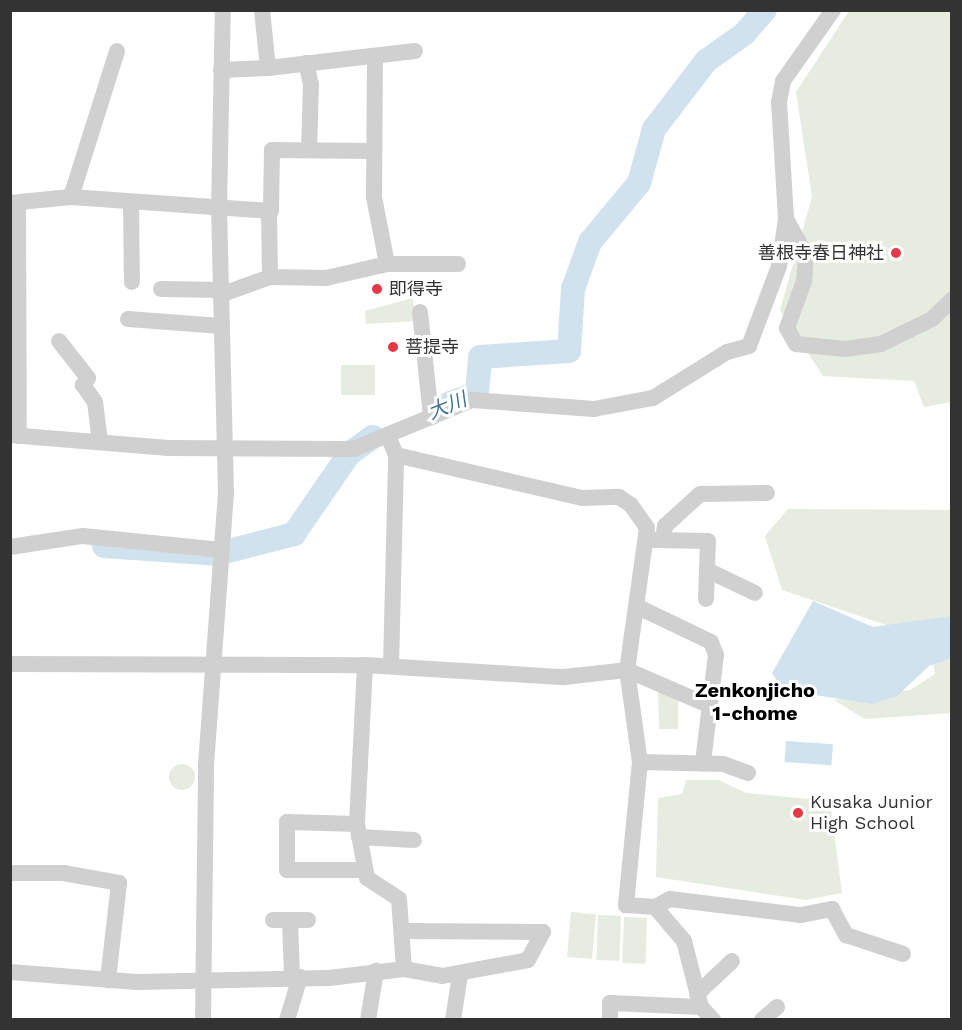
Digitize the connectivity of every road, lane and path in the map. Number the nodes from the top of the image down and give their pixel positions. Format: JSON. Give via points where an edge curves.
{"nodes":[{"id":1,"x":223,"y":10,"type":"edge"},
{"id":2,"x":262,"y":10,"type":"edge"},
{"id":3,"x":833,"y":10,"type":"edge"},
{"id":4,"x":117,"y":51,"type":"dead end"},
{"id":5,"x":415,"y":51,"type":"dead end"},
{"id":6,"x":375,"y":56,"type":"junction"},
{"id":7,"x":306,"y":63,"type":"junction"},
{"id":8,"x":268,"y":68,"type":"junction"},
{"id":9,"x":221,"y":70,"type":"junction"},
{"id":10,"x":309,"y":150,"type":"junction"},
{"id":11,"x":374,"y":151,"type":"junction"},
{"id":12,"x":71,"y":197,"type":"junction"},
{"id":13,"x":14,"y":203,"type":"edge"},
{"id":14,"x":131,"y":205,"type":"junction"},
{"id":15,"x":219,"y":210,"type":"junction"},
{"id":16,"x":269,"y":212,"type":"junction"},
{"id":17,"x":786,"y":219,"type":"junction"},
{"id":18,"x":387,"y":264,"type":"junction"},
{"id":19,"x":458,"y":264,"type":"dead end"},
{"id":20,"x":270,"y":278,"type":"junction"},
{"id":21,"x":132,"y":282,"type":"dead end"},
{"id":22,"x":160,"y":289,"type":"dead end"},
{"id":23,"x":220,"y":292,"type":"junction"},
{"id":24,"x":951,"y":300,"type":"edge"},
{"id":25,"x":420,"y":312,"type":"dead end"},
{"id":26,"x":128,"y":319,"type":"dead end"},
{"id":27,"x":221,"y":326,"type":"junction"},
{"id":28,"x":59,"y":341,"type":"dead end"},
{"id":29,"x":431,"y":417,"type":"junction"},
{"id":30,"x":15,"y":436,"type":"edge"},
{"id":31,"x":388,"y":436,"type":"junction"},
{"id":32,"x":100,"y":442,"type":"junction"},
{"id":33,"x":226,"y":449,"type":"junction"},
{"id":34,"x":396,"y":455,"type":"junction"},
{"id":35,"x":767,"y":493,"type":"dead end"},
{"id":36,"x":655,"y":540,"type":"junction"},
{"id":37,"x":10,"y":547,"type":"edge"},
{"id":38,"x":221,"y":553,"type":"junction"},
{"id":39,"x":707,"y":570,"type":"junction"},
{"id":40,"x":755,"y":593,"type":"dead end"},
{"id":41,"x":706,"y":599,"type":"dead end"},
{"id":42,"x":636,"y":606,"type":"junction"},
{"id":43,"x":10,"y":664,"type":"edge"},
{"id":44,"x":365,"y":665,"type":"junction"},
{"id":45,"x":212,"y":666,"type":"junction"},
{"id":46,"x":391,"y":666,"type":"junction"},
{"id":47,"x":627,"y":670,"type":"junction"},
{"id":48,"x":710,"y":706,"type":"junction"},
{"id":49,"x":640,"y":762,"type":"junction"},
{"id":50,"x":703,"y":764,"type":"junction"},
{"id":51,"x":748,"y":773,"type":"dead end"},
{"id":52,"x":358,"y":830,"type":"junction"},
{"id":53,"x":414,"y":840,"type":"dead end"},
{"id":54,"x":363,"y":870,"type":"junction"},
{"id":55,"x":10,"y":873,"type":"edge"},
{"id":56,"x":655,"y":907,"type":"junction"},
{"id":57,"x":308,"y":920,"type":"dead end"},
{"id":58,"x":404,"y":931,"type":"junction"},
{"id":59,"x":903,"y":954,"type":"dead end"},
{"id":60,"x":732,"y":961,"type":"dead end"},
{"id":61,"x":404,"y":969,"type":"junction"},
{"id":62,"x":376,"y":971,"type":"junction"},
{"id":63,"x":10,"y":972,"type":"edge"},
{"id":64,"x":460,"y":975,"type":"junction"},
{"id":65,"x":296,"y":976,"type":"junction"},
{"id":66,"x":108,"y":980,"type":"junction"},
{"id":67,"x":203,"y":982,"type":"junction"},
{"id":68,"x":699,"y":1000,"type":"junction"},
{"id":69,"x":777,"y":1007,"type":"dead end"},
{"id":70,"x":203,"y":1020,"type":"edge"},
{"id":71,"x":287,"y":1020,"type":"edge"},
{"id":72,"x":368,"y":1020,"type":"edge"},
{"id":73,"x":453,"y":1020,"type":"edge"},
{"id":74,"x":610,"y":1020,"type":"edge"},
{"id":75,"x":713,"y":1020,"type":"edge"},
{"id":76,"x":762,"y":1020,"type":"edge"}],
"edges":[{"from":1,"to":9,"type":"street"},
{"from":2,"to":8,"type":"street"},
{"from":3,"to":17,"type":"street","via":[[783,81],[779,102]]},
{"from":4,"to":12,"type":"street"},
{"from":5,"to":6,"type":"street"},
{"from":6,"to":7,"type":"street"},
{"from":6,"to":11,"type":"street"},
{"from":7,"to":8,"type":"street"},
{"from":7,"to":10,"type":"street","via":[[311,84]]},
{"from":8,"to":9,"type":"street"},
{"from":9,"to":15,"type":"street"},
{"from":10,"to":11,"type":"street"},
{"from":10,"to":16,"type":"street","via":[[272,150]]},
{"from":11,"to":18,"type":"street","via":[[374,197]]},
{"from":12,"to":13,"type":"street"},
{"from":12,"to":14,"type":"street"},
{"from":13,"to":30,"type":"street"},
{"from":14,"to":15,"type":"street"},
{"from":14,"to":21,"type":"street"},
{"from":15,"to":16,"type":"street"},
{"from":15,"to":23,"type":"street"},
{"from":16,"to":20,"type":"street"},
{"from":17,"to":24,"type":"street","via":[[806,255],[804,281],[787,328],[796,344],[845,349],[881,344],[932,319]]},
{"from":17,"to":29,"type":"street","via":[[779,266],[749,345],[727,352],[652,398],[626,407],[472,400]]},
{"from":18,"to":19,"type":"street"},
{"from":18,"to":20,"type":"street","via":[[326,278]]},
{"from":20,"to":23,"type":"street"},
{"from":22,"to":23,"type":"street"},
{"from":23,"to":27,"type":"street"},
{"from":25,"to":29,"type":"street"},
{"from":26,"to":27,"type":"street"},
{"from":27,"to":33,"type":"street"},
{"from":28,"to":32,"type":"street","via":[[88,378],[83,385],[95,402]]},
{"from":29,"to":31,"type":"street"},
{"from":30,"to":32,"type":"street"},
{"from":31,"to":33,"type":"street","via":[[353,449]]},
{"from":31,"to":34,"type":"street"},
{"from":32,"to":33,"type":"street"},
{"from":33,"to":38,"type":"street"},
{"from":34,"to":36,"type":"street","via":[[582,498],[618,497]]},
{"from":34,"to":46,"type":"street"},
{"from":35,"to":36,"type":"street","via":[[700,494]]},
{"from":36,"to":39,"type":"street","via":[[708,541]]},
{"from":36,"to":42,"type":"street"},
{"from":37,"to":38,"type":"street","via":[[83,536]]},
{"from":38,"to":45,"type":"street"},
{"from":39,"to":40,"type":"street"},
{"from":39,"to":41,"type":"street"},
{"from":42,"to":47,"type":"street"},
{"from":42,"to":48,"type":"street","via":[[711,642],[716,655]]},
{"from":43,"to":45,"type":"street"},
{"from":44,"to":45,"type":"street"},
{"from":44,"to":46,"type":"street"},
{"from":44,"to":52,"type":"street"},
{"from":45,"to":67,"type":"street"},
{"from":46,"to":47,"type":"street","via":[[564,677]]},
{"from":47,"to":48,"type":"street"},
{"from":47,"to":49,"type":"street"},
{"from":48,"to":50,"type":"street"},
{"from":49,"to":50,"type":"street"},
{"from":49,"to":56,"type":"street","via":[[626,905]]},
{"from":50,"to":51,"type":"street"},
{"from":52,"to":53,"type":"street"},
{"from":52,"to":54,"type":"street"},
{"from":52,"to":54,"type":"street","via":[[287,822],[287,870]]},
{"from":54,"to":58,"type":"street","via":[[372,885],[399,899]]},
{"from":55,"to":66,"type":"street","via":[[63,873],[119,883]]},
{"from":56,"to":59,"type":"street","via":[[670,899],[801,915],[832,909],[846,935]]},
{"from":56,"to":68,"type":"street","via":[[684,941]]},
{"from":57,"to":65,"type":"street","via":[[282,920]]},
{"from":58,"to":61,"type":"street"},
{"from":58,"to":64,"type":"street","via":[[543,932],[528,960]]},
{"from":60,"to":68,"type":"street"},
{"from":61,"to":62,"type":"street"},
{"from":61,"to":64,"type":"street","via":[[424,976]]},
{"from":62,"to":65,"type":"street"},
{"from":62,"to":72,"type":"street"},
{"from":63,"to":66,"type":"street"},
{"from":64,"to":73,"type":"street"},
{"from":65,"to":67,"type":"street","via":[[215,976]]},
{"from":65,"to":71,"type":"street"},
{"from":66,"to":67,"type":"street"},
{"from":67,"to":70,"type":"street"},
{"from":68,"to":74,"type":"street","via":[[610,1003]]},
{"from":68,"to":75,"type":"street"},
{"from":69,"to":76,"type":"street"}]}
